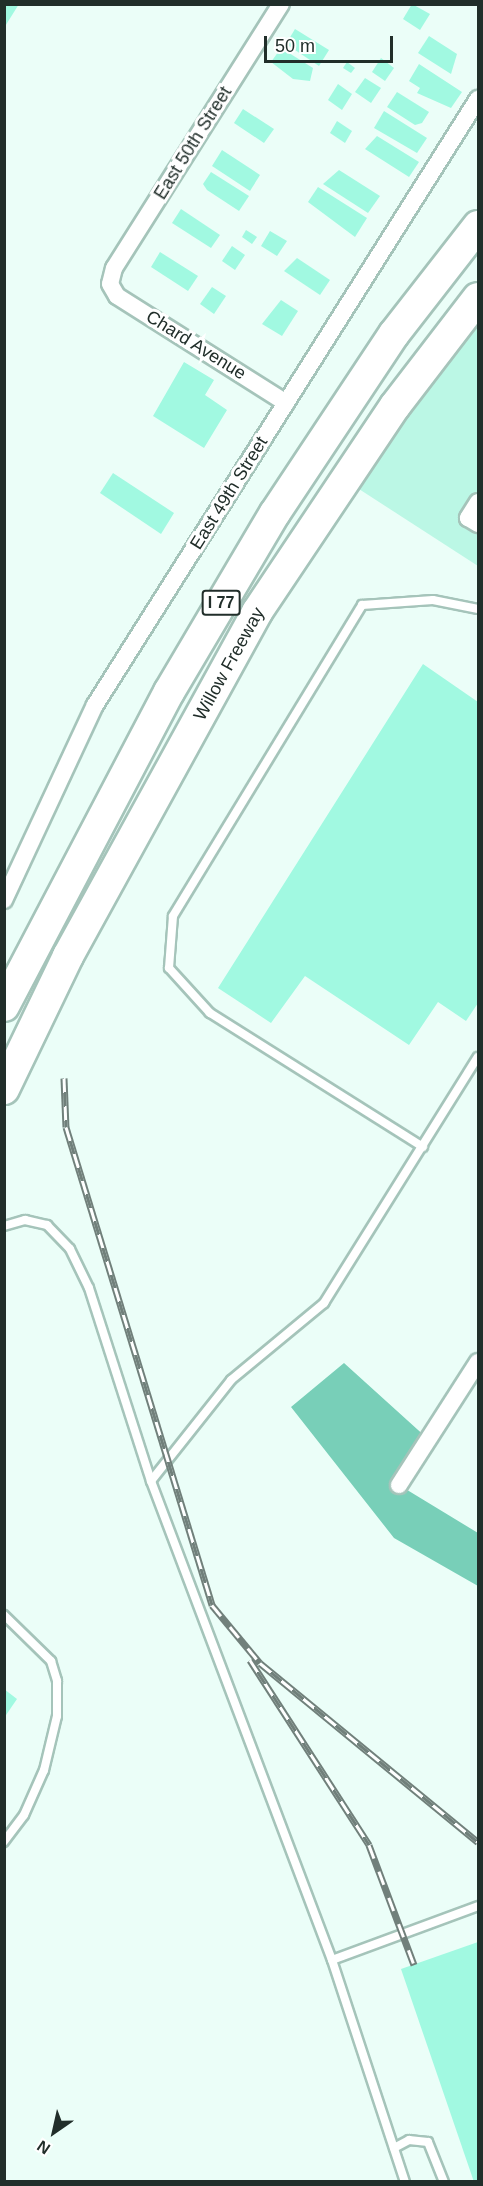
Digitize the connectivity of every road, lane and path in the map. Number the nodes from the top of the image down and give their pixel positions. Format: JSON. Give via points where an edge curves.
{"nodes":[{"id":1,"x":281,"y":4,"type":"edge"},
{"id":2,"x":478,"y":99,"type":"edge"},
{"id":3,"x":478,"y":226,"type":"edge"},
{"id":4,"x":110,"y":284,"type":"joint"},
{"id":5,"x":474,"y":306,"type":"edge"},
{"id":6,"x":286,"y":403,"type":"junction"},
{"id":7,"x":478,"y":502,"type":"edge"},
{"id":8,"x":473,"y":521,"type":"edge"},
{"id":9,"x":478,"y":609,"type":"edge"},
{"id":10,"x":4,"y":900,"type":"edge"},
{"id":11,"x":4,"y":1006,"type":"edge"},
{"id":12,"x":478,"y":1057,"type":"edge"},
{"id":13,"x":4,"y":1089,"type":"edge"},
{"id":14,"x":423,"y":1147,"type":"junction"},
{"id":15,"x":4,"y":1226,"type":"edge"},
{"id":16,"x":478,"y":1362,"type":"edge"},
{"id":17,"x":151,"y":1480,"type":"junction"},
{"id":18,"x":399,"y":1485,"type":"dead end"},
{"id":19,"x":4,"y":1615,"type":"edge"},
{"id":20,"x":4,"y":1842,"type":"edge"},
{"id":21,"x":478,"y":1906,"type":"edge"},
{"id":22,"x":332,"y":1960,"type":"junction"},
{"id":23,"x":394,"y":2148,"type":"junction"},
{"id":24,"x":405,"y":2181,"type":"edge"},
{"id":25,"x":444,"y":2181,"type":"edge"}],
"edges":[{"from":1,"to":4,"type":"street","name":"East 50th Street","via":[[114,268]]},
{"from":2,"to":6,"type":"street","name":"East 49th Street"},
{"from":3,"to":11,"type":"highway","name":"Willow Freeway","number":"I 77","via":[[394,334],[274,513],[169,692]]},
{"from":4,"to":6,"type":"street","name":"Chard Avenue","via":[[117,296]]},
{"from":5,"to":13,"type":"highway","name":"Willow Freeway","number":"I 77","via":[[395,406],[257,612],[68,956]]},
{"from":6,"to":10,"type":"street","name":"East 49th Street","via":[[95,705]]},
{"from":7,"to":8,"type":"street"},
{"from":9,"to":14,"type":"lane","via":[[433,600],[362,605],[173,916],[169,968],[210,1013]]},
{"from":12,"to":14,"type":"lane"},
{"from":14,"to":17,"type":"lane","via":[[324,1304],[231,1380]]},
{"from":15,"to":17,"type":"lane","via":[[25,1220],[47,1225],[70,1249],[89,1288]]},
{"from":16,"to":18,"type":"street"},
{"from":17,"to":22,"type":"lane"},
{"from":19,"to":20,"type":"lane","via":[[51,1661],[57,1681],[57,1716],[44,1770],[24,1815]]},
{"from":21,"to":22,"type":"lane"},
{"from":22,"to":23,"type":"lane"},
{"from":23,"to":24,"type":"lane"},
{"from":23,"to":25,"type":"lane","via":[[409,2140],[428,2142]]}]}
